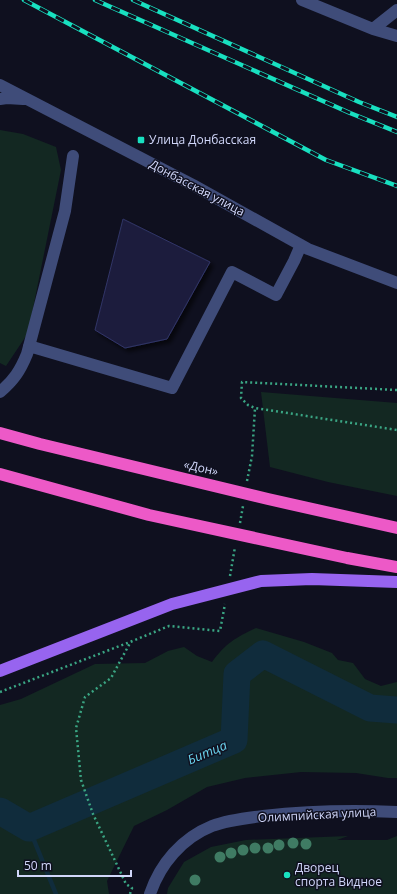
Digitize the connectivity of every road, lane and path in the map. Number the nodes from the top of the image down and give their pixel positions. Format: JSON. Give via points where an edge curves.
{"nodes":[{"id":1,"x":302,"y":0,"type":"edge"},
{"id":2,"x":397,"y":10,"type":"edge"},
{"id":3,"x":373,"y":29,"type":"junction"},
{"id":4,"x":397,"y":36,"type":"edge"},
{"id":5,"x":0,"y":85,"type":"edge"},
{"id":6,"x":0,"y":100,"type":"edge"},
{"id":7,"x":27,"y":100,"type":"junction"},
{"id":8,"x":73,"y":156,"type":"dead end"},
{"id":9,"x":301,"y":245,"type":"junction"},
{"id":10,"x":397,"y":284,"type":"edge"},
{"id":11,"x":29,"y":346,"type":"junction"},
{"id":12,"x":5,"y":380,"type":"edge"},
{"id":13,"x":397,"y":390,"type":"edge"},
{"id":14,"x":0,"y":392,"type":"edge"},
{"id":15,"x":256,"y":408,"type":"junction"},
{"id":16,"x":397,"y":430,"type":"edge"},
{"id":17,"x":0,"y":433,"type":"edge"},
{"id":18,"x":252,"y":456,"type":"dead end"},
{"id":19,"x":0,"y":474,"type":"edge"},
{"id":20,"x":397,"y":528,"type":"edge"},
{"id":21,"x":397,"y":567,"type":"edge"},
{"id":22,"x":397,"y":582,"type":"edge"},
{"id":23,"x":220,"y":631,"type":"dead end"},
{"id":24,"x":130,"y":642,"type":"junction"},
{"id":25,"x":0,"y":671,"type":"edge"},
{"id":26,"x":0,"y":692,"type":"edge"},
{"id":27,"x":397,"y":812,"type":"edge"},
{"id":28,"x":130,"y":894,"type":"edge"},
{"id":29,"x":150,"y":894,"type":"edge"}],
"edges":[{"from":1,"to":3,"type":"street"},
{"from":2,"to":3,"type":"street"},
{"from":3,"to":4,"type":"street"},
{"from":5,"to":7,"type":"street","name":"Донбасская улица"},
{"from":6,"to":7,"type":"street"},
{"from":7,"to":9,"type":"street","name":"Донбасская улица","via":[[193,185]]},
{"from":8,"to":11,"type":"street","via":[[65,211]]},
{"from":9,"to":10,"type":"street","name":"Донбасская улица"},
{"from":9,"to":11,"type":"street","via":[[276,295],[232,272],[172,388]]},
{"from":11,"to":12,"type":"street","via":[[20,370]]},
{"from":12,"to":14,"type":"street"},
{"from":13,"to":15,"type":"path","via":[[242,382],[241,398]]},
{"from":15,"to":16,"type":"path"},
{"from":15,"to":18,"type":"path"},
{"from":17,"to":20,"type":"highway","name":"«Дон»"},
{"from":19,"to":21,"type":"highway","via":[[149,514]]},
{"from":22,"to":25,"type":"main road","via":[[312,579],[260,581],[172,604]]},
{"from":23,"to":24,"type":"path","via":[[169,626]]},
{"from":24,"to":26,"type":"path"},
{"from":24,"to":28,"type":"path","via":[[111,678],[85,697],[76,728],[81,780],[93,814],[126,884],[132,888]]},
{"from":27,"to":29,"type":"street","name":"Олимпийская улица","via":[[288,814],[229,821],[212,826],[187,841],[171,856],[159,872]]}]}
